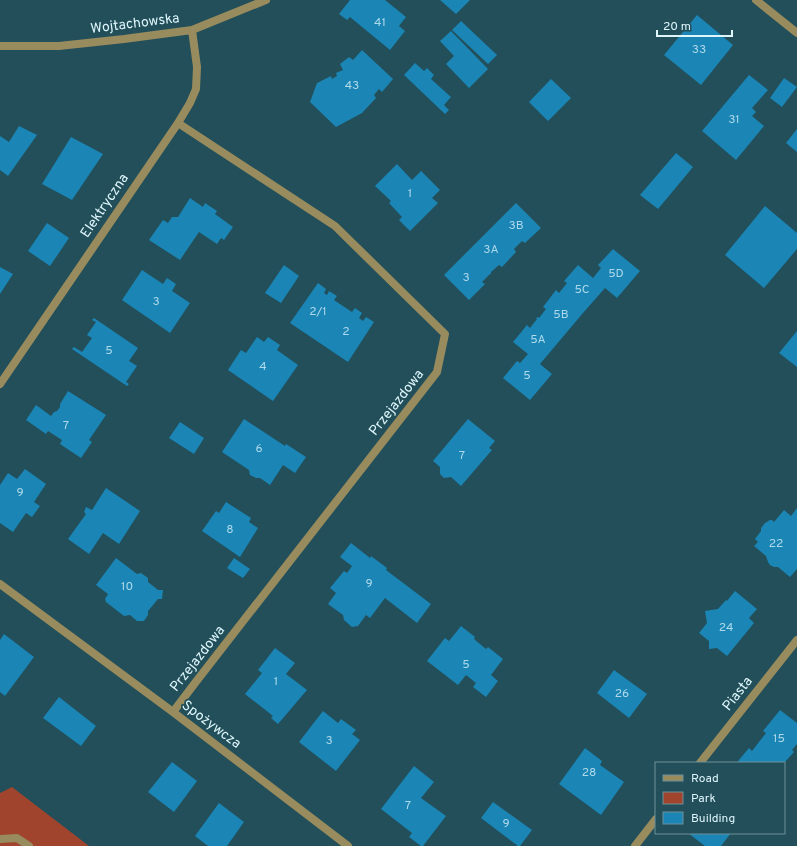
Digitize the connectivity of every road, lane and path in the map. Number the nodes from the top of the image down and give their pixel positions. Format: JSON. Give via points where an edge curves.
{"nodes":[{"id":1,"x":266,"y":0,"type":"edge"},
{"id":2,"x":756,"y":0,"type":"edge"},
{"id":3,"x":192,"y":30,"type":"junction"},
{"id":4,"x":797,"y":33,"type":"edge"},
{"id":5,"x":0,"y":46,"type":"edge"},
{"id":6,"x":178,"y":123,"type":"junction"},
{"id":7,"x":0,"y":384,"type":"edge"},
{"id":8,"x":0,"y":584,"type":"edge"},
{"id":9,"x":797,"y":640,"type":"edge"},
{"id":10,"x":173,"y":712,"type":"junction"},
{"id":11,"x":701,"y":762,"type":"edge"},
{"id":12,"x":655,"y":820,"type":"edge"},
{"id":13,"x":0,"y":839,"type":"edge"},
{"id":14,"x":29,"y":846,"type":"edge"},
{"id":15,"x":348,"y":846,"type":"edge"},
{"id":16,"x":635,"y":846,"type":"edge"}],
"edges":[{"from":1,"to":3,"type":"street","name":"Wojtachowska"},
{"from":2,"to":4,"type":"street"},
{"from":3,"to":5,"type":"street","name":"Wojtachowska","via":[[58,46]]},
{"from":3,"to":6,"type":"street","name":"Elektryczna","via":[[197,67],[196,89]]},
{"from":6,"to":7,"type":"street","name":"Elektryczna"},
{"from":6,"to":10,"type":"street","name":"Przejazdowa","via":[[335,226],[444,334],[438,372]]},
{"from":8,"to":10,"type":"street","name":"Spożywcza"},
{"from":9,"to":11,"type":"street","name":"Piasta"},
{"from":10,"to":15,"type":"street","name":"Spożywcza"},
{"from":12,"to":16,"type":"street"},
{"from":13,"to":14,"type":"street","via":[[18,838]]}]}
